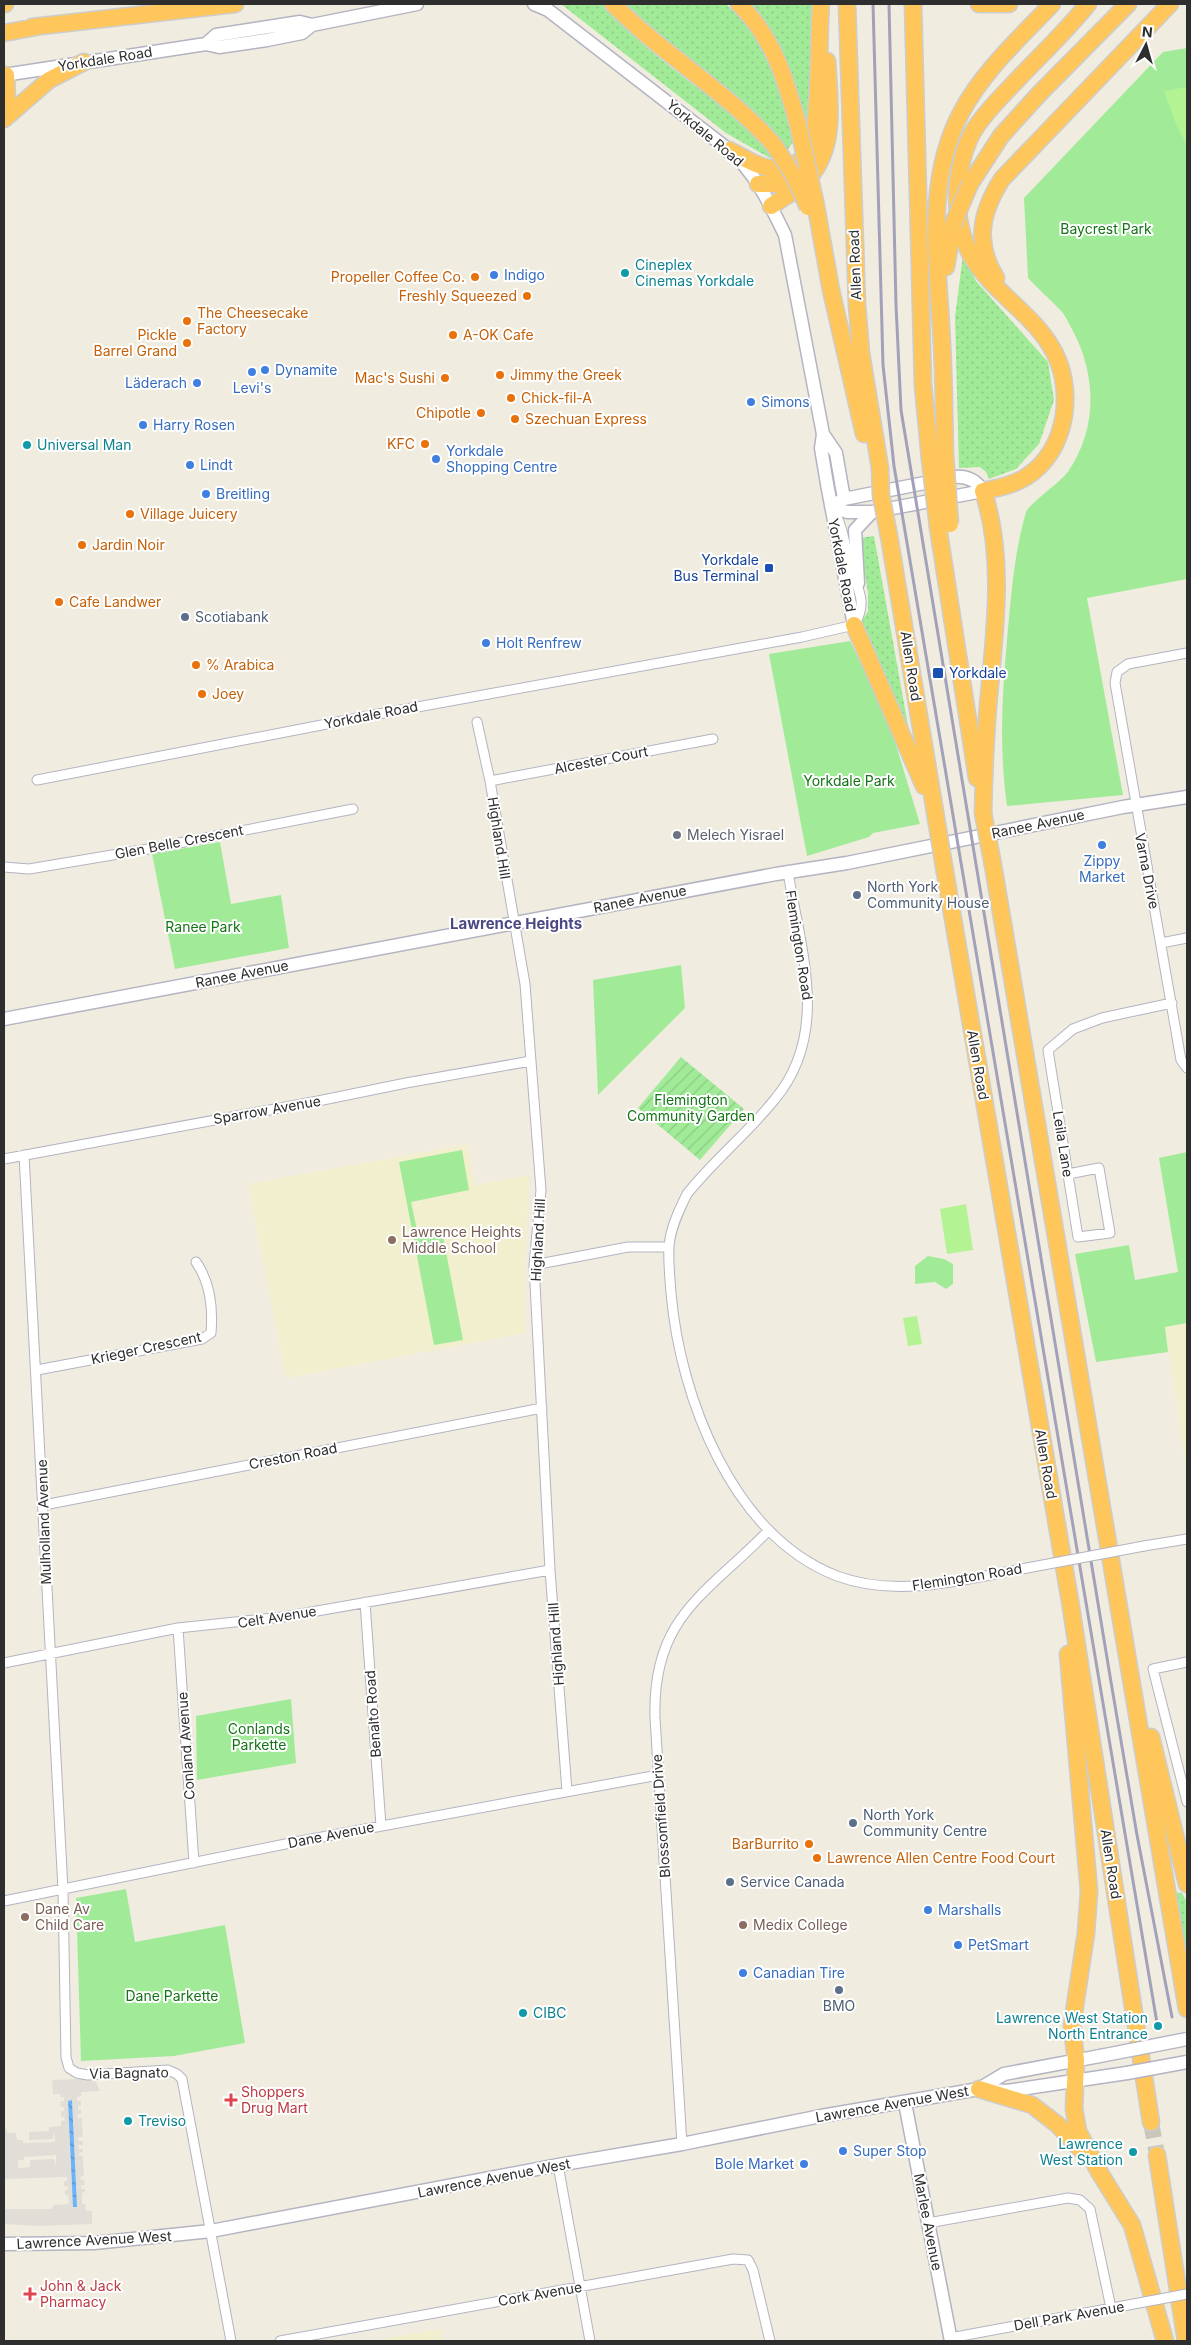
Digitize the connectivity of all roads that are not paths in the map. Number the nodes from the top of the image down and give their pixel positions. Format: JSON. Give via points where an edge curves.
{"nodes":[{"id":1,"x":159,"y":4,"type":"edge"},
{"id":2,"x":235,"y":4,"type":"edge"},
{"id":3,"x":417,"y":4,"type":"edge"},
{"id":4,"x":534,"y":4,"type":"edge"},
{"id":5,"x":613,"y":4,"type":"edge"},
{"id":6,"x":738,"y":4,"type":"edge"},
{"id":7,"x":821,"y":4,"type":"edge"},
{"id":8,"x":825,"y":4,"type":"edge"},
{"id":9,"x":848,"y":4,"type":"edge"},
{"id":10,"x":913,"y":4,"type":"edge"},
{"id":11,"x":979,"y":4,"type":"edge"},
{"id":12,"x":1009,"y":4,"type":"edge"},
{"id":13,"x":1052,"y":4,"type":"edge"},
{"id":14,"x":1088,"y":4,"type":"edge"},
{"id":15,"x":1170,"y":4,"type":"edge"},
{"id":16,"x":1125,"y":6,"type":"edge"},
{"id":17,"x":32,"y":28,"type":"junction"},
{"id":18,"x":4,"y":33,"type":"edge"},
{"id":19,"x":84,"y":62,"type":"junction"},
{"id":20,"x":5,"y":75,"type":"edge"},
{"id":21,"x":4,"y":106,"type":"edge"},
{"id":22,"x":4,"y":119,"type":"edge"},
{"id":23,"x":729,"y":150,"type":"junction"},
{"id":24,"x":808,"y":179,"type":"junction"},
{"id":25,"x":758,"y":184,"type":"junction"},
{"id":26,"x":811,"y":204,"type":"junction"},
{"id":27,"x":771,"y":206,"type":"junction"},
{"id":28,"x":1018,"y":308,"type":"junction"},
{"id":29,"x":941,"y":326,"type":"junction"},
{"id":30,"x":823,"y":434,"type":"junction"},
{"id":31,"x":937,"y":457,"type":"junction"},
{"id":32,"x":875,"y":469,"type":"junction"},
{"id":33,"x":983,"y":491,"type":"junction"},
{"id":34,"x":844,"y":499,"type":"junction"},
{"id":35,"x":831,"y":506,"type":"junction"},
{"id":36,"x":872,"y":512,"type":"junction"},
{"id":37,"x":858,"y":582,"type":"junction"},
{"id":38,"x":854,"y":625,"type":"junction"},
{"id":39,"x":1187,"y":653,"type":"edge"},
{"id":40,"x":477,"y":722,"type":"dead end"},
{"id":41,"x":712,"y":739,"type":"dead end"},
{"id":42,"x":37,"y":780,"type":"dead end"},
{"id":43,"x":490,"y":781,"type":"junction"},
{"id":44,"x":1187,"y":796,"type":"edge"},
{"id":45,"x":1135,"y":804,"type":"junction"},
{"id":46,"x":934,"y":806,"type":"junction"},
{"id":47,"x":353,"y":809,"type":"dead end"},
{"id":48,"x":983,"y":813,"type":"junction"},
{"id":49,"x":4,"y":867,"type":"edge"},
{"id":50,"x":788,"y":872,"type":"junction"},
{"id":51,"x":514,"y":923,"type":"junction"},
{"id":52,"x":1187,"y":938,"type":"edge"},
{"id":53,"x":1161,"y":943,"type":"junction"},
{"id":54,"x":1172,"y":1003,"type":"junction"},
{"id":55,"x":4,"y":1019,"type":"edge"},
{"id":56,"x":531,"y":1061,"type":"junction"},
{"id":57,"x":1187,"y":1068,"type":"edge"},
{"id":58,"x":24,"y":1156,"type":"junction"},
{"id":59,"x":4,"y":1159,"type":"edge"},
{"id":60,"x":1068,"y":1174,"type":"junction"},
{"id":61,"x":669,"y":1247,"type":"junction"},
{"id":62,"x":196,"y":1262,"type":"dead end"},
{"id":63,"x":534,"y":1265,"type":"junction"},
{"id":64,"x":37,"y":1370,"type":"junction"},
{"id":65,"x":542,"y":1408,"type":"junction"},
{"id":66,"x":44,"y":1504,"type":"junction"},
{"id":67,"x":769,"y":1530,"type":"junction"},
{"id":68,"x":1187,"y":1538,"type":"edge"},
{"id":69,"x":550,"y":1570,"type":"junction"},
{"id":70,"x":1117,"y":1592,"type":"junction"},
{"id":71,"x":1070,"y":1601,"type":"junction"},
{"id":72,"x":365,"y":1602,"type":"junction"},
{"id":73,"x":178,"y":1628,"type":"junction"},
{"id":74,"x":49,"y":1656,"type":"junction"},
{"id":75,"x":1187,"y":1662,"type":"edge"},
{"id":76,"x":4,"y":1663,"type":"edge"},
{"id":77,"x":658,"y":1775,"type":"junction"},
{"id":78,"x":567,"y":1791,"type":"junction"},
{"id":79,"x":1187,"y":1802,"type":"edge"},
{"id":80,"x":382,"y":1826,"type":"junction"},
{"id":81,"x":194,"y":1863,"type":"junction"},
{"id":82,"x":1187,"y":1884,"type":"edge"},
{"id":83,"x":63,"y":1890,"type":"junction"},
{"id":84,"x":4,"y":1901,"type":"edge"},
{"id":85,"x":1187,"y":2009,"type":"edge"},
{"id":86,"x":1187,"y":2039,"type":"edge"},
{"id":87,"x":1076,"y":2060,"type":"junction"},
{"id":88,"x":1187,"y":2062,"type":"edge"},
{"id":89,"x":1075,"y":2081,"type":"junction"},
{"id":90,"x":980,"y":2089,"type":"junction"},
{"id":91,"x":905,"y":2103,"type":"junction"},
{"id":92,"x":1151,"y":2122,"type":"tunnel mouth"},
{"id":93,"x":682,"y":2144,"type":"junction"},
{"id":94,"x":1157,"y":2154,"type":"tunnel mouth"},
{"id":95,"x":558,"y":2165,"type":"junction"},
{"id":96,"x":1098,"y":2170,"type":"junction"},
{"id":97,"x":928,"y":2223,"type":"junction"},
{"id":98,"x":211,"y":2231,"type":"junction"},
{"id":99,"x":4,"y":2245,"type":"edge"},
{"id":100,"x":580,"y":2287,"type":"junction"},
{"id":101,"x":1187,"y":2294,"type":"edge"},
{"id":102,"x":1111,"y":2308,"type":"junction"},
{"id":103,"x":951,"y":2340,"type":"edge"},
{"id":104,"x":231,"y":2341,"type":"edge"},
{"id":105,"x":280,"y":2341,"type":"edge"},
{"id":106,"x":590,"y":2341,"type":"edge"},
{"id":107,"x":770,"y":2341,"type":"edge"},
{"id":108,"x":1165,"y":2341,"type":"edge"},
{"id":109,"x":1186,"y":2341,"type":"edge"}],
"edges":[{"from":1,"to":17,"type":"highway"},
{"from":2,"to":17,"type":"highway"},
{"from":3,"to":19,"type":"street","name":"Yorkdale Road","via":[[312,25],[302,33],[267,40],[219,47],[206,44]]},
{"from":4,"to":23,"type":"street","name":"Yorkdale Road","via":[[548,10]]},
{"from":5,"to":26,"type":"highway","bridge":true,"via":[[657,46],[744,114],[774,145]]},
{"from":6,"to":26,"type":"highway","bridge":true,"via":[[761,29],[783,72],[798,126]]},
{"from":7,"to":23,"type":"highway","via":[[815,127],[808,152],[790,167],[773,169]]},
{"from":8,"to":24,"type":"highway","via":[[830,121],[822,156]]},
{"from":9,"to":32,"type":"highway","name":"Allen Road","via":[[857,305]]},
{"from":10,"to":31,"type":"highway","via":[[923,375]]},
{"from":11,"to":12,"type":"highway"},
{"from":13,"to":29,"type":"highway","via":[[978,86],[948,140],[937,206],[937,282]]},
{"from":14,"to":28,"type":"highway","via":[[982,119],[968,143],[961,164],[957,201],[962,235],[979,267]]},
{"from":15,"to":28,"type":"highway","via":[[1002,179],[991,196],[983,223],[984,249],[992,273]]},
{"from":16,"to":29,"type":"highway","bridge":true,"via":[[1001,136],[970,184],[953,224]]},
{"from":17,"to":18,"type":"highway"},
{"from":19,"to":20,"type":"street","name":"Yorkdale Road"},
{"from":19,"to":22,"type":"highway","via":[[48,80]]},
{"from":20,"to":21,"type":"highway","via":[[7,101]]},
{"from":23,"to":25,"type":"street","name":"Yorkdale Road"},
{"from":24,"to":25,"type":"highway","via":[[786,184]]},
{"from":24,"to":27,"type":"highway"},
{"from":25,"to":27,"type":"street","name":"Yorkdale Road"},
{"from":26,"to":32,"type":"highway"},
{"from":27,"to":30,"type":"street","name":"Yorkdale Road","via":[[786,235]]},
{"from":28,"to":33,"type":"highway","via":[[1041,333],[1057,358],[1064,380],[1064,416],[1057,440],[1037,468],[1014,484]]},
{"from":29,"to":31,"type":"highway"},
{"from":30,"to":34,"type":"street","name":"Yorkdale Road","via":[[836,453]]},
{"from":30,"to":35,"type":"street","name":"Yorkdale Road","via":[[821,448]]},
{"from":31,"to":48,"type":"highway","bridge":true,"via":[[955,639]]},
{"from":32,"to":46,"type":"highway","name":"Allen Road","bridge":true},
{"from":33,"to":34,"type":"street","via":[[968,478],[954,477]]},
{"from":33,"to":36,"type":"street"},
{"from":33,"to":48,"type":"highway","via":[[992,535],[995,592]]},
{"from":34,"to":35,"type":"street"},
{"from":35,"to":36,"type":"street","via":[[847,512]]},
{"from":35,"to":37,"type":"street","name":"Yorkdale Road","via":[[842,528],[850,564]]},
{"from":35,"to":38,"type":"street","name":"Yorkdale Road"},
{"from":36,"to":37,"type":"street","via":[[855,530]]},
{"from":37,"to":38,"type":"street","name":"Yorkdale Road","via":[[862,606]]},
{"from":38,"to":42,"type":"street","name":"Yorkdale Road"},
{"from":38,"to":46,"type":"highway"},
{"from":39,"to":45,"type":"street","name":"Varna Drive","via":[[1128,664],[1117,672],[1115,683]]},
{"from":40,"to":43,"type":"street","name":"Highland Hill"},
{"from":41,"to":43,"type":"street","name":"Alcester Court"},
{"from":43,"to":51,"type":"street","name":"Highland Hill"},
{"from":44,"to":45,"type":"street","name":"Ranee Avenue"},
{"from":45,"to":50,"type":"street","name":"Ranee Avenue","via":[[847,863]]},
{"from":45,"to":53,"type":"street","name":"Varna Drive"},
{"from":46,"to":71,"type":"highway","name":"Allen Road","bridge":true},
{"from":47,"to":49,"type":"street","name":"Glen Belle Crescent","via":[[29,869]]},
{"from":48,"to":70,"type":"highway","bridge":true},
{"from":50,"to":51,"type":"street","name":"Ranee Avenue"},
{"from":50,"to":61,"type":"street","name":"Flemington Road","via":[[808,991],[809,1014],[798,1060],[776,1099],[687,1194],[678,1212]]},
{"from":51,"to":55,"type":"street","name":"Ranee Avenue"},
{"from":51,"to":56,"type":"street","name":"Highland Hill","via":[[525,984]]},
{"from":52,"to":53,"type":"street"},
{"from":53,"to":54,"type":"street","name":"Varna Drive"},
{"from":54,"to":57,"type":"street","name":"Varna Drive","via":[[1181,1060]]},
{"from":54,"to":60,"type":"street","name":"Leila Lane","via":[[1102,1018],[1072,1029],[1048,1050]]},
{"from":56,"to":58,"type":"street","name":"Sparrow Avenue"},
{"from":56,"to":63,"type":"street","name":"Highland Hill","via":[[541,1190]]},
{"from":58,"to":59,"type":"street","name":"Sparrow Avenue"},
{"from":58,"to":64,"type":"street","name":"Mulholland Avenue"},
{"from":60,"to":60,"type":"street","name":"Leila Lane","via":[[1078,1237],[1110,1233],[1099,1168]]},
{"from":61,"to":63,"type":"street","via":[[628,1247]]},
{"from":61,"to":67,"type":"street","name":"Flemington Road","via":[[675,1326],[694,1404],[719,1459]]},
{"from":62,"to":64,"type":"street","name":"Krieger Crescent","via":[[205,1275],[212,1333],[202,1339]]},
{"from":63,"to":65,"type":"street","name":"Highland Hill"},
{"from":64,"to":66,"type":"street","name":"Mulholland Avenue"},
{"from":65,"to":66,"type":"street","name":"Creston Road"},
{"from":65,"to":69,"type":"street","name":"Highland Hill"},
{"from":66,"to":74,"type":"street","name":"Mulholland Avenue"},
{"from":67,"to":68,"type":"street","name":"Flemington Road","bridge":true,"via":[[793,1551],[822,1568],[850,1580],[881,1586],[928,1585]]},
{"from":67,"to":77,"type":"street","name":"Blossomfield Drive","via":[[695,1600],[668,1638],[658,1667],[656,1686]]},
{"from":69,"to":72,"type":"street","name":"Celt Avenue"},
{"from":69,"to":78,"type":"street","name":"Highland Hill"},
{"from":70,"to":82,"type":"highway"},
{"from":70,"to":85,"type":"highway"},
{"from":71,"to":87,"type":"highway","via":[[1063,1613],[1089,1891],[1072,2026]]},
{"from":71,"to":92,"type":"highway","name":"Allen Road"},
{"from":72,"to":73,"type":"street","name":"Celt Avenue","via":[[243,1623]]},
{"from":72,"to":80,"type":"street","name":"Benalto Road"},
{"from":73,"to":74,"type":"street","name":"Celt Avenue"},
{"from":73,"to":81,"type":"street","name":"Conland Avenue"},
{"from":74,"to":76,"type":"street","name":"Celt Avenue"},
{"from":74,"to":83,"type":"street","name":"Mulholland Avenue"},
{"from":75,"to":79,"type":"street","via":[[1153,1669]]},
{"from":77,"to":78,"type":"street","name":"Dane Avenue"},
{"from":77,"to":93,"type":"street","name":"Blossomfield Drive"},
{"from":78,"to":80,"type":"street","name":"Dane Avenue"},
{"from":80,"to":81,"type":"street","name":"Dane Avenue"},
{"from":81,"to":83,"type":"street","name":"Dane Avenue"},
{"from":83,"to":84,"type":"street","name":"Dane Avenue"},
{"from":83,"to":98,"type":"street","name":"Via Bagnato","via":[[66,2057],[69,2068],[83,2074],[168,2070],[180,2076]]},
{"from":86,"to":87,"type":"street","name":"Lawrence Avenue West","bridge":true},
{"from":87,"to":89,"type":"highway"},
{"from":87,"to":90,"type":"street","name":"Lawrence Avenue West","via":[[1004,2074]]},
{"from":88,"to":89,"type":"street","name":"Lawrence Avenue West","bridge":true},
{"from":89,"to":90,"type":"street","name":"Lawrence Avenue West","via":[[1007,2091]]},
{"from":89,"to":96,"type":"highway","via":[[1074,2109],[1078,2131]]},
{"from":90,"to":91,"type":"street","name":"Lawrence Avenue West"},
{"from":90,"to":96,"type":"highway","via":[[1032,2105],[1046,2114],[1069,2135]]},
{"from":91,"to":93,"type":"street","name":"Lawrence Avenue West"},
{"from":91,"to":97,"type":"street","name":"Marlee Avenue"},
{"from":93,"to":95,"type":"street","name":"Lawrence Avenue West"},
{"from":94,"to":109,"type":"highway"},
{"from":95,"to":98,"type":"street","name":"Lawrence Avenue West"},
{"from":95,"to":100,"type":"street"},
{"from":96,"to":108,"type":"highway","via":[[1132,2225]]},
{"from":97,"to":102,"type":"street","via":[[1068,2198],[1080,2200],[1090,2209]]},
{"from":97,"to":103,"type":"street","name":"Marlee Avenue"},
{"from":98,"to":99,"type":"street","name":"Lawrence Avenue West","via":[[94,2243]]},
{"from":98,"to":104,"type":"street"},
{"from":100,"to":105,"type":"street","name":"Cork Avenue"},
{"from":100,"to":106,"type":"street"},
{"from":100,"to":107,"type":"street","name":"Cork Avenue","via":[[733,2259],[748,2260],[765,2310]]},
{"from":101,"to":102,"type":"street","name":"Dell Park Avenue","bridge":true},
{"from":102,"to":103,"type":"street","name":"Dell Park Avenue"}]}
